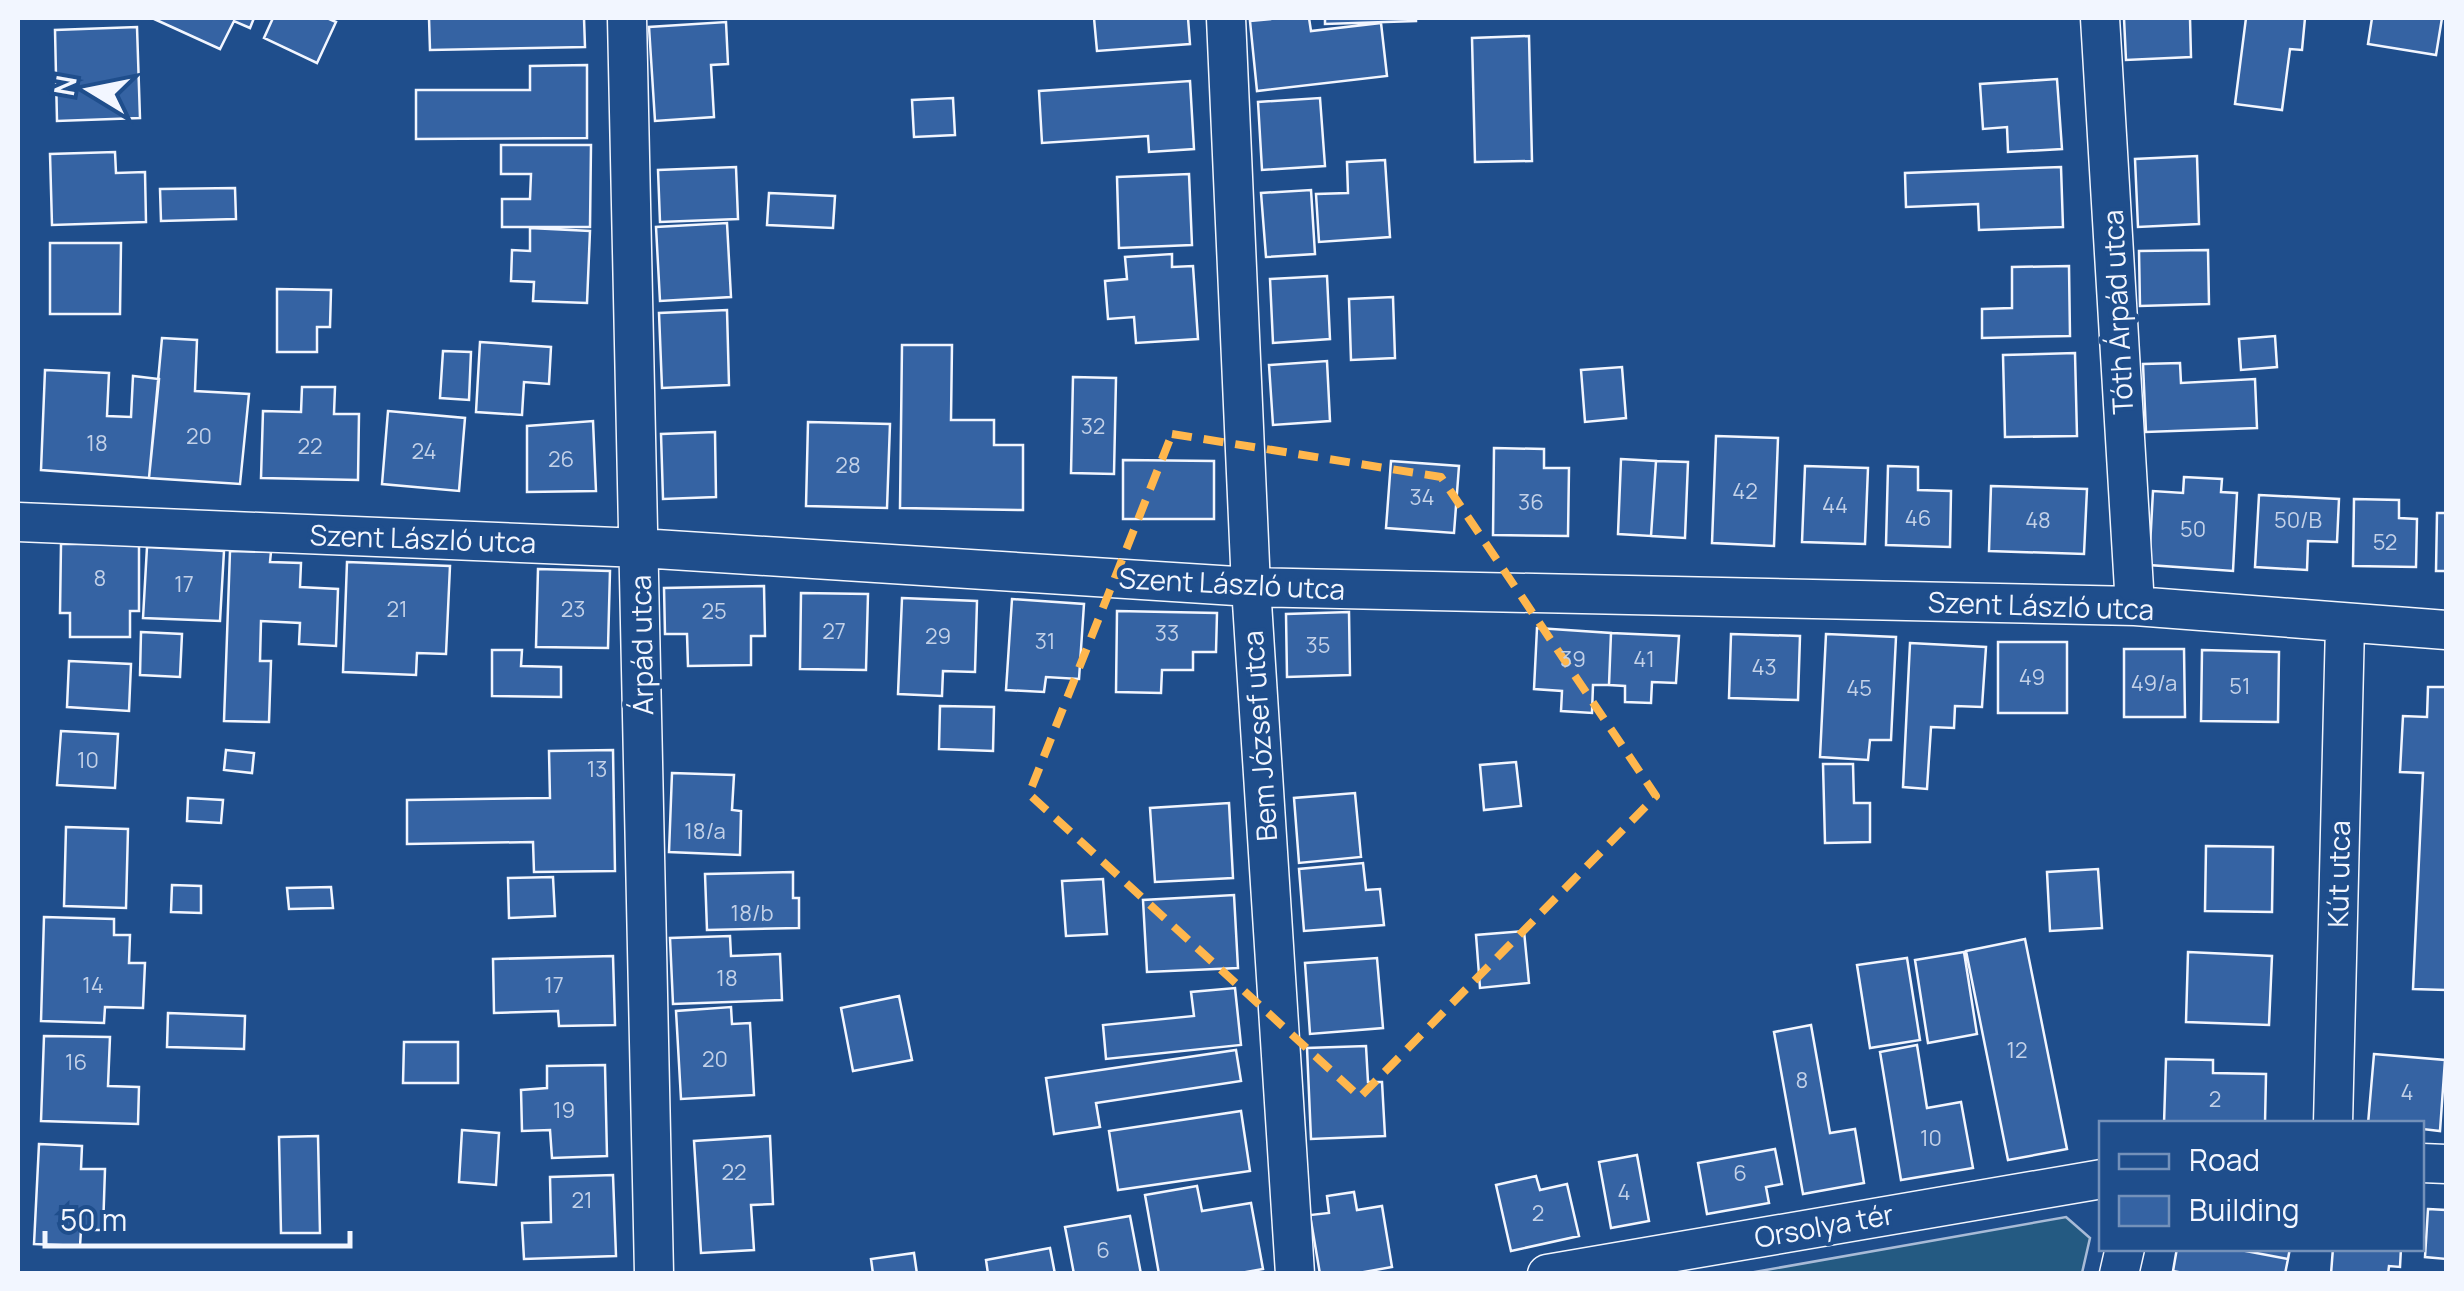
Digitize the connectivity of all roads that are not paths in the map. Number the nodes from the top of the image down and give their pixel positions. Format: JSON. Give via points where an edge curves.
{"nodes":[{"id":1,"x":627,"y":18,"type":"edge"},
{"id":2,"x":1226,"y":18,"type":"edge"},
{"id":3,"x":2100,"y":18,"type":"edge"},
{"id":4,"x":18,"y":522,"type":"edge"},
{"id":5,"x":640,"y":548,"type":"junction"},
{"id":6,"x":1251,"y":587,"type":"junction"},
{"id":7,"x":2135,"y":606,"type":"junction"},
{"id":8,"x":2346,"y":625,"type":"junction"},
{"id":9,"x":2446,"y":630,"type":"edge"},
{"id":10,"x":2333,"y":1121,"type":"edge"},
{"id":11,"x":2099,"y":1181,"type":"edge"},
{"id":12,"x":654,"y":1274,"type":"edge"},
{"id":13,"x":1296,"y":1274,"type":"edge"},
{"id":14,"x":1546,"y":1274,"type":"edge"}],
"edges":[{"from":1,"to":5,"type":"street","name":"Árpád utca"},
{"from":2,"to":6,"type":"street","name":"Bem József utca"},
{"from":3,"to":7,"type":"street","name":"Tóth Árpád utca"},
{"from":4,"to":5,"type":"street","name":"Szent László utca"},
{"from":5,"to":6,"type":"street","name":"Szent László utca"},
{"from":5,"to":12,"type":"street","name":"Árpád utca"},
{"from":6,"to":7,"type":"street","name":"Szent László utca"},
{"from":6,"to":13,"type":"street","name":"Bem József utca"},
{"from":7,"to":8,"type":"street","name":"Szent László utca"},
{"from":8,"to":9,"type":"street","name":"Szent László utca"},
{"from":8,"to":10,"type":"street","name":"Kút utca"},
{"from":11,"to":14,"type":"street","name":"Orsolya tér"}]}
